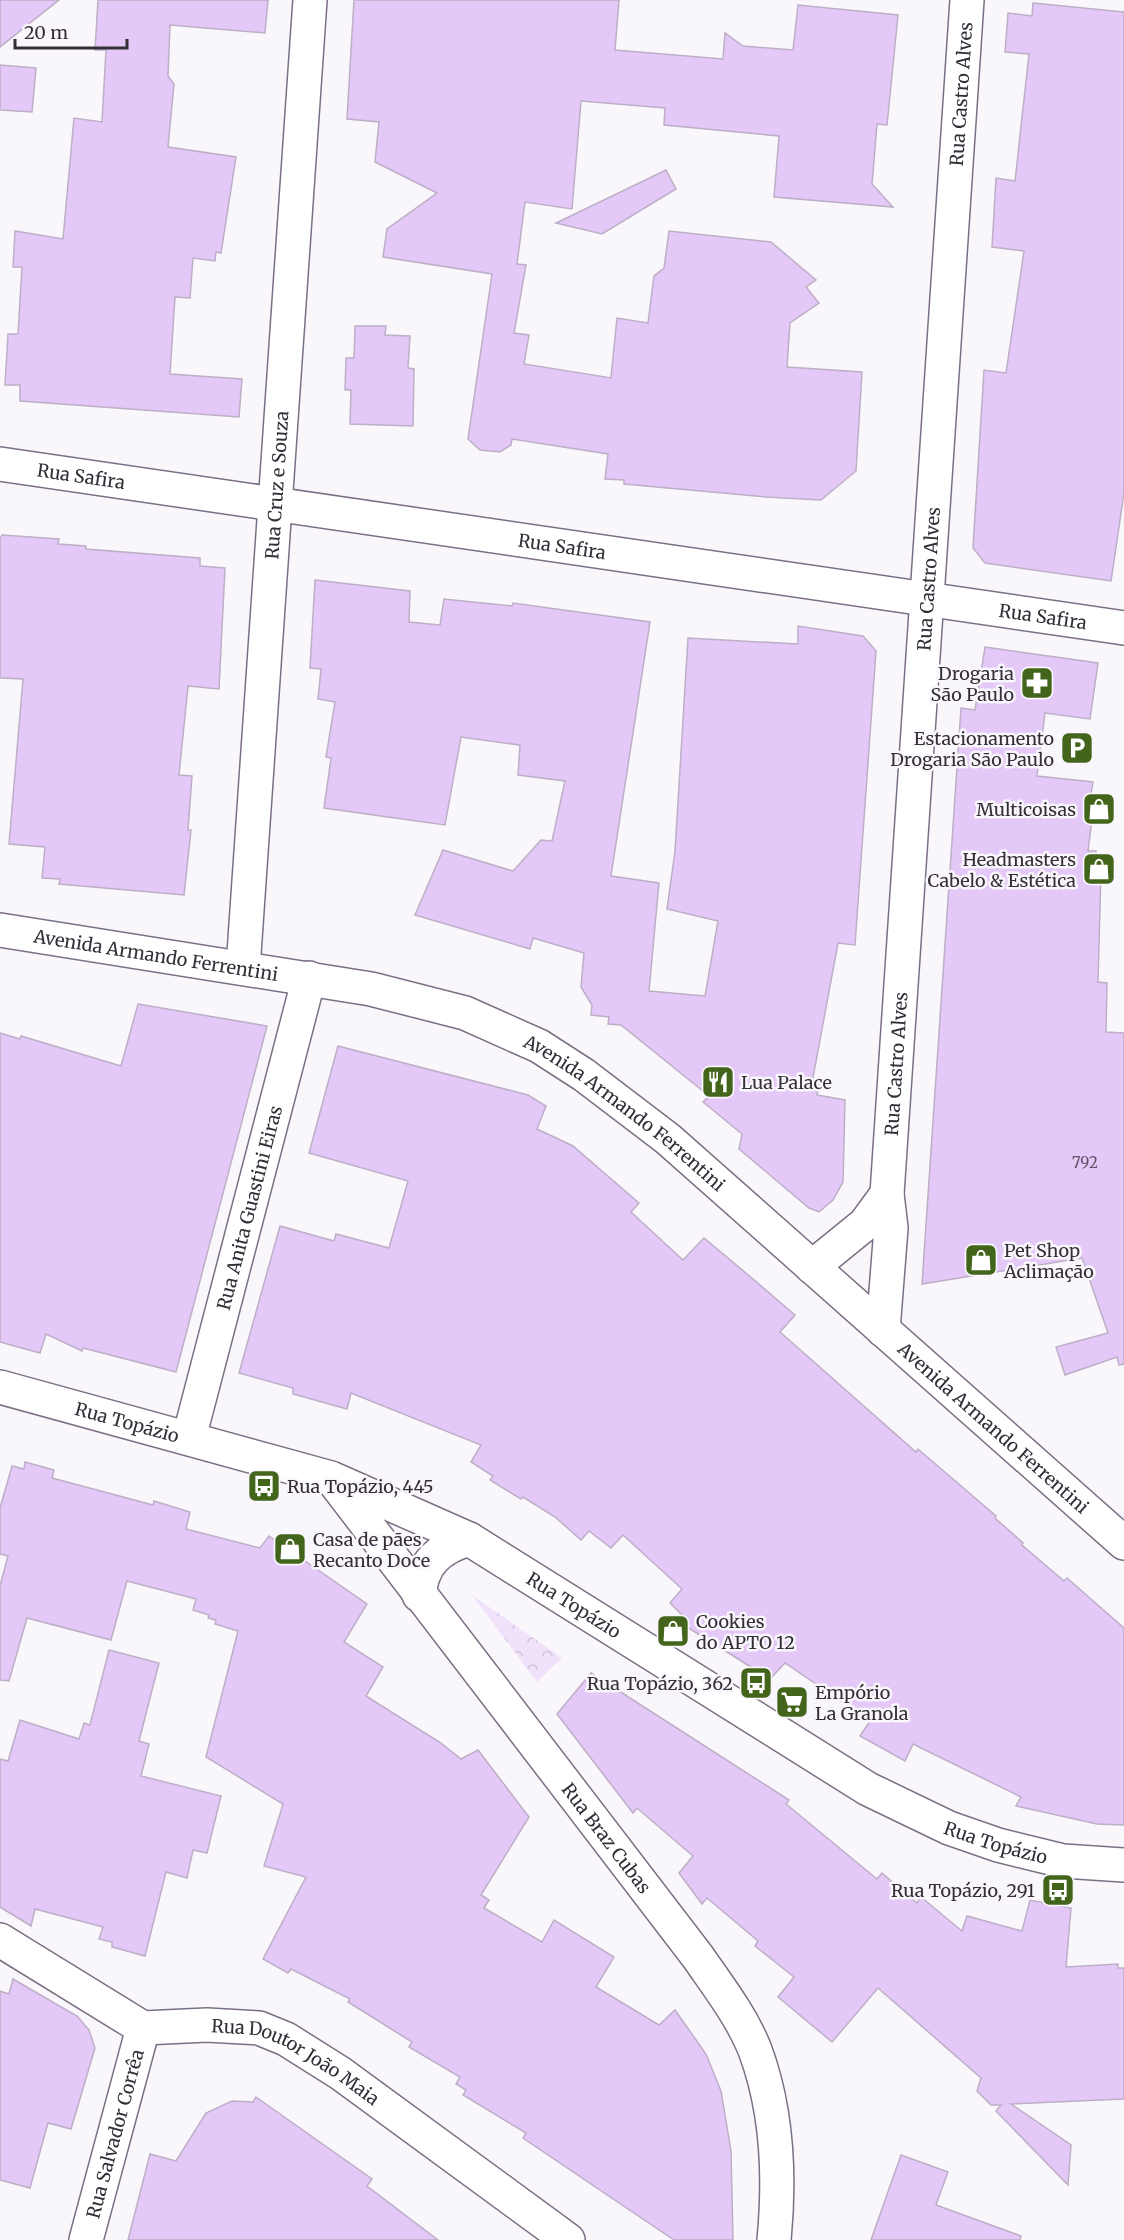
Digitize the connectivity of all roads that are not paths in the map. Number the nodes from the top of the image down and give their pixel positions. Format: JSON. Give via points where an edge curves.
{"nodes":[{"id":1,"x":310,"y":0,"type":"edge"},
{"id":2,"x":967,"y":0,"type":"edge"},
{"id":3,"x":0,"y":464,"type":"edge"},
{"id":4,"x":275,"y":504,"type":"junction"},
{"id":5,"x":925,"y":599,"type":"junction"},
{"id":6,"x":1124,"y":628,"type":"edge"},
{"id":7,"x":0,"y":930,"type":"edge"},
{"id":8,"x":243,"y":968,"type":"junction"},
{"id":9,"x":309,"y":978,"type":"junction"},
{"id":10,"x":887,"y":1194,"type":"junction"},
{"id":11,"x":812,"y":1267,"type":"junction"},
{"id":12,"x":883,"y":1330,"type":"junction"},
{"id":13,"x":0,"y":1388,"type":"edge"},
{"id":14,"x":189,"y":1438,"type":"junction"},
{"id":15,"x":331,"y":1478,"type":"junction"},
{"id":16,"x":469,"y":1539,"type":"junction"},
{"id":17,"x":1124,"y":1543,"type":"edge"},
{"id":18,"x":419,"y":1595,"type":"junction"},
{"id":19,"x":1124,"y":1864,"type":"edge"},
{"id":20,"x":0,"y":1940,"type":"edge"},
{"id":21,"x":144,"y":2028,"type":"junction"},
{"id":22,"x":86,"y":2240,"type":"edge"},
{"id":23,"x":568,"y":2240,"type":"edge"},
{"id":24,"x":774,"y":2240,"type":"edge"}],
"edges":[{"from":1,"to":4,"type":"street","name":"Rua Cruz e Souza"},
{"from":2,"to":5,"type":"street","name":"Rua Castro Alves"},
{"from":3,"to":4,"type":"street","name":"Rua Safira"},
{"from":4,"to":5,"type":"street","name":"Rua Safira"},
{"from":4,"to":8,"type":"street","name":"Rua Cruz e Souza"},
{"from":5,"to":6,"type":"street","name":"Rua Safira"},
{"from":5,"to":10,"type":"street","name":"Rua Castro Alves"},
{"from":7,"to":8,"type":"street","name":"Avenida Armando Ferrentini"},
{"from":8,"to":9,"type":"street","name":"Avenida Armando Ferrentini"},
{"from":9,"to":11,"type":"street","name":"Avenida Armando Ferrentini","via":[[447,1007],[539,1046],[659,1132]]},
{"from":9,"to":14,"type":"street","name":"Rua Anita Guastini Eiras"},
{"from":10,"to":11,"type":"street","via":[[866,1224]]},
{"from":10,"to":12,"type":"street","name":"Rua Castro Alves","via":[[891,1228]]},
{"from":11,"to":12,"type":"street","name":"Avenida Armando Ferrentini"},
{"from":12,"to":17,"type":"street","name":"Avenida Armando Ferrentini"},
{"from":13,"to":14,"type":"street","name":"Rua Topázio"},
{"from":14,"to":15,"type":"street","name":"Rua Topázio"},
{"from":15,"to":16,"type":"street","name":"Rua Topázio"},
{"from":15,"to":18,"type":"street","name":"Rua Braz Cubas"},
{"from":16,"to":18,"type":"street","via":[[452,1544],[435,1557],[423,1571]]},
{"from":16,"to":19,"type":"street","name":"Rua Topázio","via":[[868,1789],[949,1828],[998,1845],[1063,1861]]},
{"from":18,"to":24,"type":"street","name":"Rua Braz Cubas","via":[[732,2006],[754,2050],[769,2101],[777,2164]]},
{"from":20,"to":21,"type":"street"},
{"from":21,"to":22,"type":"street","name":"Rua Salvador Corrêa"},
{"from":21,"to":23,"type":"street","name":"Rua Doutor João Maia","via":[[259,2028],[286,2039],[340,2073]]}]}
